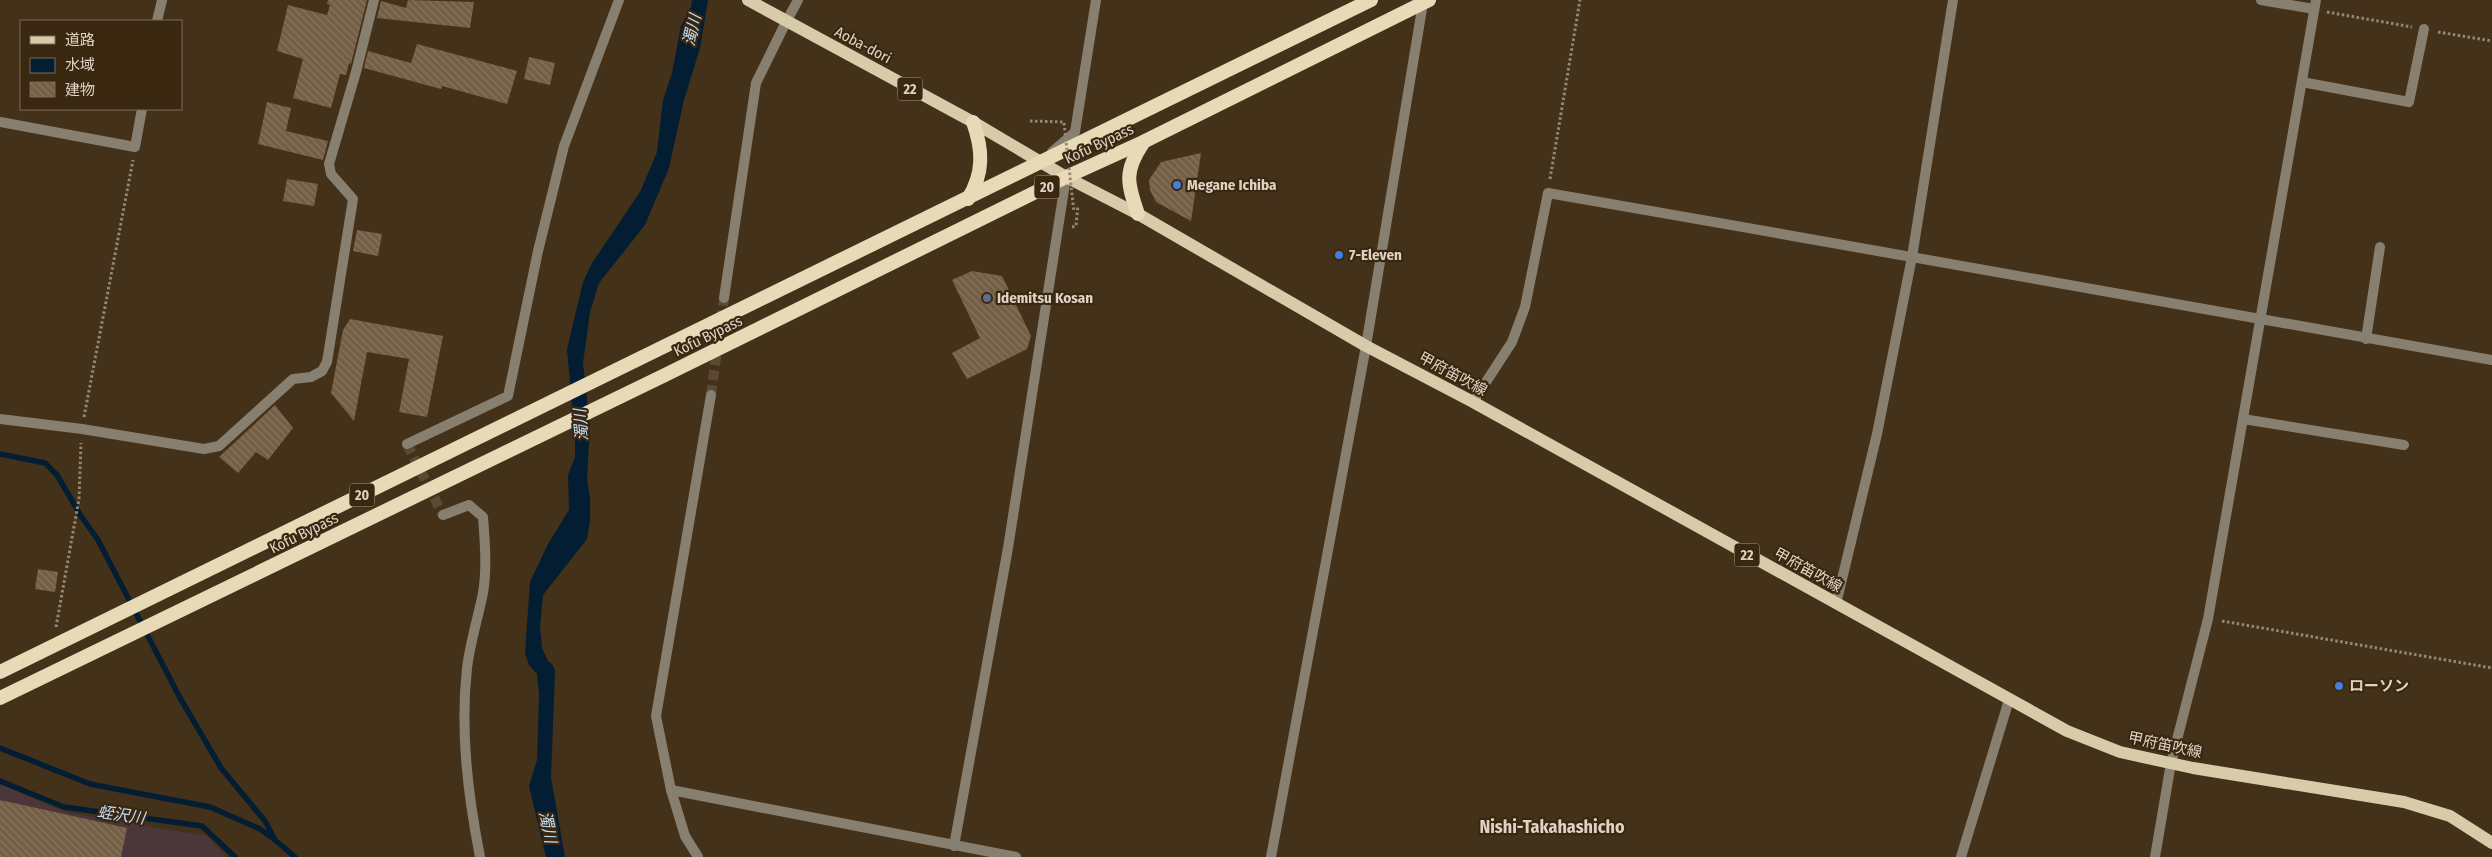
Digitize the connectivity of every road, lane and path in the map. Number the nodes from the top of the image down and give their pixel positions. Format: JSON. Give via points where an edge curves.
{"nodes":[{"id":1,"x":162,"y":0,"type":"edge"},
{"id":2,"x":374,"y":0,"type":"edge"},
{"id":3,"x":619,"y":0,"type":"edge"},
{"id":4,"x":748,"y":0,"type":"edge"},
{"id":5,"x":798,"y":0,"type":"edge"},
{"id":6,"x":1096,"y":0,"type":"edge"},
{"id":7,"x":1371,"y":0,"type":"edge"},
{"id":8,"x":1580,"y":0,"type":"edge"},
{"id":9,"x":1953,"y":0,"type":"edge"},
{"id":10,"x":2261,"y":0,"type":"edge"},
{"id":11,"x":1426,"y":2,"type":"edge"},
{"id":12,"x":2315,"y":5,"type":"edge"},
{"id":13,"x":782,"y":19,"type":"junction"},
{"id":14,"x":157,"y":20,"type":"edge"},
{"id":15,"x":2424,"y":29,"type":"junction"},
{"id":16,"x":2492,"y":41,"type":"edge"},
{"id":17,"x":2302,"y":82,"type":"junction"},
{"id":18,"x":142,"y":110,"type":"edge"},
{"id":19,"x":1030,"y":121,"type":"dead end"},
{"id":20,"x":0,"y":122,"type":"edge"},
{"id":21,"x":973,"y":122,"type":"junction"},
{"id":22,"x":1143,"y":142,"type":"junction"},
{"id":23,"x":135,"y":147,"type":"junction"},
{"id":24,"x":1042,"y":161,"type":"junction"},
{"id":25,"x":1066,"y":177,"type":"junction"},
{"id":26,"x":1548,"y":193,"type":"junction"},
{"id":27,"x":968,"y":198,"type":"junction"},
{"id":28,"x":1074,"y":212,"type":"dead end"},
{"id":29,"x":1138,"y":214,"type":"junction"},
{"id":30,"x":2380,"y":246,"type":"dead end"},
{"id":31,"x":1912,"y":257,"type":"junction"},
{"id":32,"x":724,"y":298,"type":"tunnel mouth"},
{"id":33,"x":2260,"y":321,"type":"junction"},
{"id":34,"x":2366,"y":339,"type":"junction"},
{"id":35,"x":1366,"y":346,"type":"junction"},
{"id":36,"x":2492,"y":360,"type":"edge"},
{"id":37,"x":711,"y":395,"type":"tunnel mouth"},
{"id":38,"x":1473,"y":402,"type":"junction"},
{"id":39,"x":0,"y":419,"type":"edge"},
{"id":40,"x":2243,"y":419,"type":"junction"},
{"id":41,"x":82,"y":429,"type":"junction"},
{"id":42,"x":407,"y":444,"type":"dead end"},
{"id":43,"x":2404,"y":445,"type":"dead end"},
{"id":44,"x":443,"y":515,"type":"dead end"},
{"id":45,"x":1836,"y":604,"type":"junction"},
{"id":46,"x":2208,"y":619,"type":"junction"},
{"id":47,"x":54,"y":645,"type":"junction"},
{"id":48,"x":2492,"y":668,"type":"edge"},
{"id":49,"x":0,"y":672,"type":"edge"},
{"id":50,"x":0,"y":698,"type":"edge"},
{"id":51,"x":2009,"y":700,"type":"junction"},
{"id":52,"x":2171,"y":763,"type":"junction"},
{"id":53,"x":671,"y":790,"type":"junction"},
{"id":54,"x":2492,"y":843,"type":"edge"},
{"id":55,"x":954,"y":846,"type":"junction"},
{"id":56,"x":480,"y":857,"type":"edge"},
{"id":57,"x":698,"y":857,"type":"edge"},
{"id":58,"x":1016,"y":857,"type":"edge"},
{"id":59,"x":1271,"y":857,"type":"edge"},
{"id":60,"x":1961,"y":857,"type":"edge"},
{"id":61,"x":2155,"y":857,"type":"edge"}],
"edges":[{"from":1,"to":14,"type":"street"},
{"from":2,"to":41,"type":"street","via":[[329,164],[331,174],[353,198],[328,362],[322,372],[293,379],[218,446],[204,449]]},
{"from":3,"to":42,"type":"street","via":[[564,146],[508,396]]},
{"from":4,"to":13,"type":"main road","name":"Aoba-dori","number":"22"},
{"from":5,"to":13,"type":"street"},
{"from":6,"to":24,"type":"street","via":[[1075,132]]},
{"from":7,"to":24,"type":"highway","name":"Kofu Bypass","number":"20"},
{"from":8,"to":26,"type":"path"},
{"from":9,"to":31,"type":"street"},
{"from":10,"to":12,"type":"street"},
{"from":11,"to":22,"type":"highway","name":"Kofu Bypass","number":"20"},
{"from":11,"to":35,"type":"street"},
{"from":12,"to":15,"type":"path"},
{"from":12,"to":17,"type":"street"},
{"from":13,"to":21,"type":"main road","name":"Aoba-dori","number":"22"},
{"from":13,"to":32,"type":"street","via":[[756,83]]},
{"from":15,"to":16,"type":"path"},
{"from":15,"to":17,"type":"street","via":[[2409,102]]},
{"from":17,"to":33,"type":"street"},
{"from":18,"to":23,"type":"street"},
{"from":19,"to":28,"type":"path","bridge":true,"via":[[1064,122]]},
{"from":20,"to":23,"type":"street"},
{"from":21,"to":24,"type":"main road","name":"Aoba-dori","number":"22"},
{"from":21,"to":27,"type":"highway","via":[[980,140],[982,161],[976,186]]},
{"from":22,"to":25,"type":"highway","name":"Kofu Bypass","number":"20"},
{"from":22,"to":29,"type":"highway","via":[[1130,161],[1132,195]]},
{"from":23,"to":41,"type":"path"},
{"from":24,"to":25,"type":"main road","name":"甲府笛吹線","number":"22"},
{"from":24,"to":27,"type":"highway","name":"Kofu Bypass","number":"20"},
{"from":25,"to":29,"type":"main road","name":"甲府笛吹線","number":"22"},
{"from":25,"to":50,"type":"highway","name":"Kofu Bypass","number":"20"},
{"from":25,"to":55,"type":"street","via":[[1008,548]]},
{"from":26,"to":31,"type":"street"},
{"from":26,"to":38,"type":"street","via":[[1525,307],[1512,342]]},
{"from":27,"to":47,"type":"highway","name":"Kofu Bypass","number":"20"},
{"from":29,"to":35,"type":"main road","name":"甲府笛吹線","number":"22"},
{"from":30,"to":34,"type":"street"},
{"from":31,"to":33,"type":"street"},
{"from":31,"to":45,"type":"street","via":[[1877,434]]},
{"from":33,"to":34,"type":"street"},
{"from":33,"to":40,"type":"street"},
{"from":34,"to":36,"type":"street"},
{"from":35,"to":38,"type":"main road","name":"甲府笛吹線","number":"22"},
{"from":35,"to":59,"type":"street"},
{"from":37,"to":53,"type":"street","via":[[656,716]]},
{"from":38,"to":45,"type":"main road","name":"甲府笛吹線","number":"22"},
{"from":39,"to":41,"type":"street"},
{"from":40,"to":43,"type":"street"},
{"from":40,"to":46,"type":"street"},
{"from":41,"to":47,"type":"path","via":[[79,499]]},
{"from":44,"to":56,"type":"street","via":[[469,505],[483,517],[483,591],[467,667],[464,723],[467,786]]},
{"from":45,"to":51,"type":"main road","name":"甲府笛吹線","number":"22"},
{"from":46,"to":48,"type":"path"},
{"from":46,"to":52,"type":"street"},
{"from":47,"to":49,"type":"highway","name":"Kofu Bypass","number":"20"},
{"from":51,"to":52,"type":"main road","name":"甲府笛吹線","number":"22","via":[[2067,731],[2120,752]]},
{"from":51,"to":60,"type":"street"},
{"from":52,"to":54,"type":"main road","name":"甲府笛吹線","number":"22","via":[[2404,802],[2450,816]]},
{"from":52,"to":61,"type":"street"},
{"from":53,"to":55,"type":"street"},
{"from":53,"to":57,"type":"street","via":[[685,836]]},
{"from":55,"to":58,"type":"street"}]}
